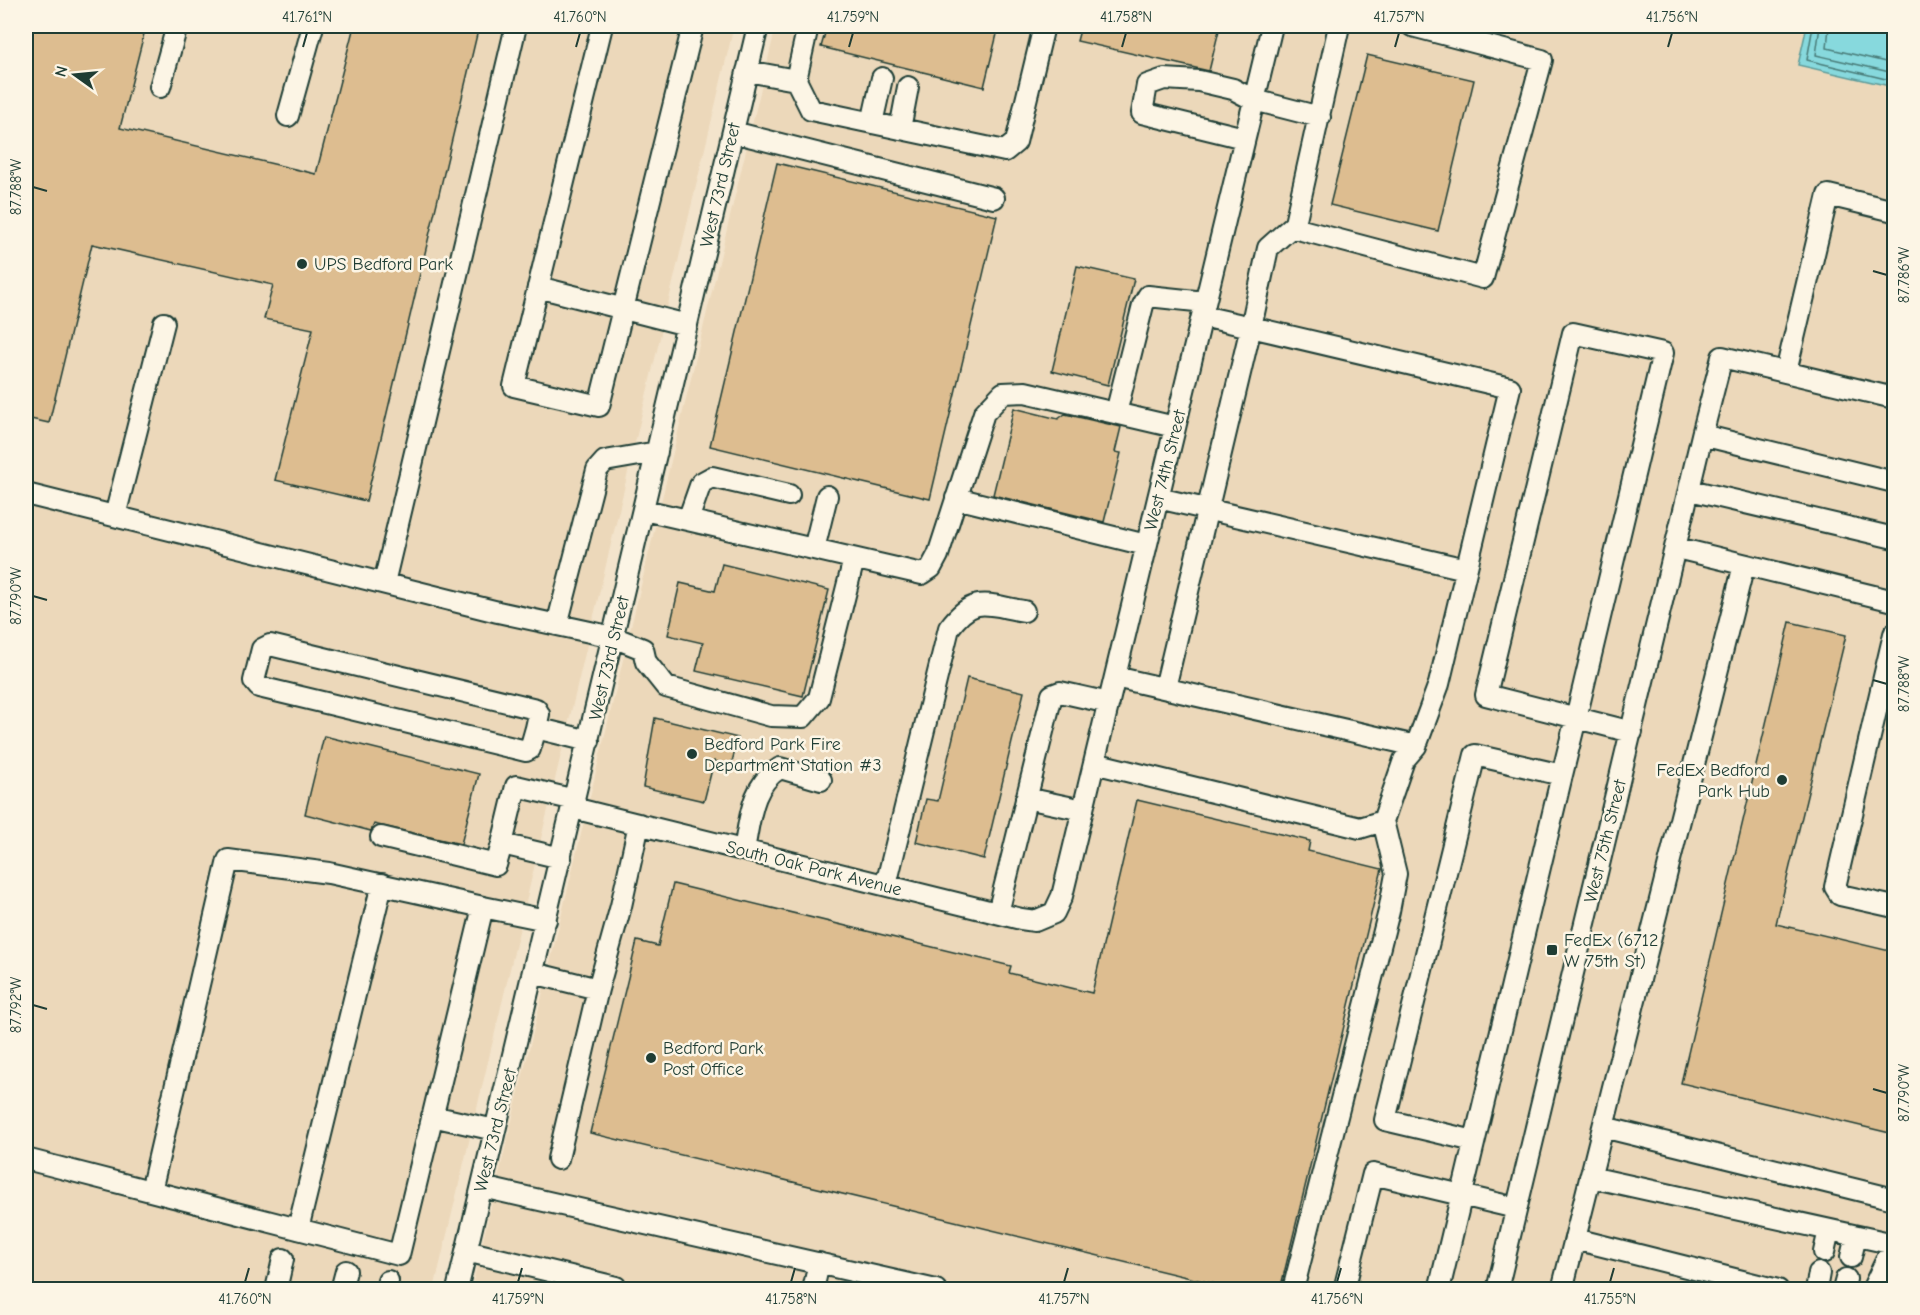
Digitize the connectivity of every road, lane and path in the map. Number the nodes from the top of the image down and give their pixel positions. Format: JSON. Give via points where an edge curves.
{"nodes":[{"id":1,"x":177,"y":26,"type":"edge"},
{"id":2,"x":312,"y":26,"type":"edge"},
{"id":3,"x":516,"y":26,"type":"edge"},
{"id":4,"x":602,"y":26,"type":"edge"},
{"id":5,"x":693,"y":26,"type":"edge"},
{"id":6,"x":758,"y":26,"type":"edge"},
{"id":7,"x":808,"y":26,"type":"edge"},
{"id":8,"x":1044,"y":26,"type":"edge"},
{"id":9,"x":1272,"y":26,"type":"edge"},
{"id":10,"x":1339,"y":26,"type":"edge"},
{"id":11,"x":1412,"y":26,"type":"edge"},
{"id":12,"x":747,"y":71,"type":"junction"},
{"id":13,"x":882,"y":78,"type":"dead end"},
{"id":14,"x":796,"y":80,"type":"junction"},
{"id":15,"x":160,"y":87,"type":"dead end"},
{"id":16,"x":908,"y":87,"type":"dead end"},
{"id":17,"x":1254,"y":100,"type":"junction"},
{"id":18,"x":288,"y":116,"type":"dead end"},
{"id":19,"x":1320,"y":117,"type":"junction"},
{"id":20,"x":872,"y":123,"type":"junction"},
{"id":21,"x":900,"y":129,"type":"junction"},
{"id":22,"x":733,"y":132,"type":"junction"},
{"id":23,"x":1244,"y":138,"type":"junction"},
{"id":24,"x":994,"y":198,"type":"dead end"},
{"id":25,"x":1894,"y":211,"type":"edge"},
{"id":26,"x":1295,"y":224,"type":"junction"},
{"id":27,"x":538,"y":287,"type":"junction"},
{"id":28,"x":623,"y":309,"type":"junction"},
{"id":29,"x":1203,"y":309,"type":"junction"},
{"id":30,"x":164,"y":323,"type":"dead end"},
{"id":31,"x":687,"y":325,"type":"junction"},
{"id":32,"x":1251,"y":327,"type":"junction"},
{"id":33,"x":1786,"y":372,"type":"junction"},
{"id":34,"x":1894,"y":398,"type":"edge"},
{"id":35,"x":1116,"y":413,"type":"junction"},
{"id":36,"x":1175,"y":427,"type":"junction"},
{"id":37,"x":1702,"y":435,"type":"junction"},
{"id":38,"x":657,"y":452,"type":"junction"},
{"id":39,"x":1894,"y":482,"type":"edge"},
{"id":40,"x":1690,"y":490,"type":"junction"},
{"id":41,"x":26,"y":494,"type":"edge"},
{"id":42,"x":789,"y":495,"type":"dead end"},
{"id":43,"x":827,"y":496,"type":"dead end"},
{"id":44,"x":956,"y":498,"type":"junction"},
{"id":45,"x":1158,"y":498,"type":"junction"},
{"id":46,"x":1208,"y":508,"type":"junction"},
{"id":47,"x":644,"y":510,"type":"junction"},
{"id":48,"x":115,"y":516,"type":"junction"},
{"id":49,"x":688,"y":520,"type":"junction"},
{"id":50,"x":1894,"y":538,"type":"edge"},
{"id":51,"x":1146,"y":546,"type":"junction"},
{"id":52,"x":814,"y":549,"type":"junction"},
{"id":53,"x":1682,"y":550,"type":"junction"},
{"id":54,"x":854,"y":559,"type":"junction"},
{"id":55,"x":1744,"y":565,"type":"junction"},
{"id":56,"x":1466,"y":569,"type":"junction"},
{"id":57,"x":384,"y":583,"type":"junction"},
{"id":58,"x":1894,"y":601,"type":"edge"},
{"id":59,"x":1024,"y":611,"type":"dead end"},
{"id":60,"x":557,"y":625,"type":"junction"},
{"id":61,"x":1894,"y":634,"type":"edge"},
{"id":62,"x":613,"y":637,"type":"junction"},
{"id":63,"x":1115,"y":677,"type":"junction"},
{"id":64,"x":1165,"y":688,"type":"junction"},
{"id":65,"x":1109,"y":703,"type":"junction"},
{"id":66,"x":1576,"y":718,"type":"junction"},
{"id":67,"x":536,"y":728,"type":"junction"},
{"id":68,"x":1632,"y":732,"type":"junction"},
{"id":69,"x":589,"y":741,"type":"junction"},
{"id":70,"x":1416,"y":747,"type":"junction"},
{"id":71,"x":1094,"y":763,"type":"junction"},
{"id":72,"x":1562,"y":775,"type":"junction"},
{"id":73,"x":821,"y":780,"type":"dead end"},
{"id":74,"x":1026,"y":798,"type":"junction"},
{"id":75,"x":574,"y":804,"type":"junction"},
{"id":76,"x":1083,"y":810,"type":"junction"},
{"id":77,"x":1383,"y":821,"type":"junction"},
{"id":78,"x":639,"y":824,"type":"junction"},
{"id":79,"x":381,"y":837,"type":"dead end"},
{"id":80,"x":502,"y":844,"type":"junction"},
{"id":81,"x":744,"y":850,"type":"junction"},
{"id":82,"x":561,"y":858,"type":"junction"},
{"id":83,"x":382,"y":885,"type":"junction"},
{"id":84,"x":886,"y":885,"type":"junction"},
{"id":85,"x":483,"y":907,"type":"junction"},
{"id":86,"x":1894,"y":907,"type":"edge"},
{"id":87,"x":998,"y":913,"type":"junction"},
{"id":88,"x":1054,"y":913,"type":"joint"},
{"id":89,"x":546,"y":920,"type":"junction"},
{"id":90,"x":533,"y":972,"type":"junction"},
{"id":91,"x":598,"y":989,"type":"junction"},
{"id":92,"x":432,"y":1116,"type":"junction"},
{"id":93,"x":1603,"y":1127,"type":"junction"},
{"id":94,"x":495,"y":1130,"type":"junction"},
{"id":95,"x":1474,"y":1141,"type":"junction"},
{"id":96,"x":26,"y":1159,"type":"edge"},
{"id":97,"x":558,"y":1159,"type":"dead end"},
{"id":98,"x":1590,"y":1177,"type":"junction"},
{"id":99,"x":482,"y":1187,"type":"junction"},
{"id":100,"x":151,"y":1191,"type":"junction"},
{"id":101,"x":1461,"y":1195,"type":"junction"},
{"id":102,"x":1894,"y":1199,"type":"edge"},
{"id":103,"x":1516,"y":1208,"type":"junction"},
{"id":104,"x":298,"y":1229,"type":"junction"},
{"id":105,"x":1829,"y":1230,"type":"junction"},
{"id":106,"x":1856,"y":1236,"type":"junction"},
{"id":107,"x":1575,"y":1239,"type":"junction"},
{"id":108,"x":466,"y":1251,"type":"junction"},
{"id":109,"x":1824,"y":1252,"type":"dead end"},
{"id":110,"x":1851,"y":1257,"type":"dead end"},
{"id":111,"x":283,"y":1259,"type":"dead end"},
{"id":112,"x":819,"y":1263,"type":"junction"},
{"id":113,"x":616,"y":1287,"type":"dead end"},
{"id":114,"x":276,"y":1290,"type":"edge"},
{"id":115,"x":457,"y":1290,"type":"edge"},
{"id":116,"x":813,"y":1290,"type":"edge"},
{"id":117,"x":936,"y":1290,"type":"edge"},
{"id":118,"x":1293,"y":1290,"type":"edge"},
{"id":119,"x":1344,"y":1290,"type":"edge"},
{"id":120,"x":1439,"y":1290,"type":"edge"},
{"id":121,"x":1497,"y":1290,"type":"edge"},
{"id":122,"x":1562,"y":1290,"type":"edge"},
{"id":123,"x":1778,"y":1290,"type":"edge"},
{"id":124,"x":1872,"y":1290,"type":"edge"}],
"edges":[{"from":1,"to":15,"type":"street"},
{"from":2,"to":18,"type":"street"},
{"from":3,"to":57,"type":"street"},
{"from":4,"to":27,"type":"street"},
{"from":5,"to":28,"type":"street"},
{"from":6,"to":12,"type":"street","name":"West 73rd Street"},
{"from":7,"to":14,"type":"street"},
{"from":8,"to":21,"type":"street","via":[[1016,142],[1005,151]]},
{"from":9,"to":17,"type":"street","name":"West 74th Street"},
{"from":10,"to":19,"type":"street"},
{"from":11,"to":26,"type":"street","via":[[1542,60],[1483,278],[1294,228]]},
{"from":12,"to":14,"type":"street"},
{"from":12,"to":22,"type":"street","name":"West 73rd Street"},
{"from":13,"to":20,"type":"street"},
{"from":14,"to":20,"type":"street","via":[[811,110]]},
{"from":16,"to":21,"type":"street"},
{"from":17,"to":19,"type":"street"},
{"from":17,"to":23,"type":"street","name":"West 74th Street"},
{"from":17,"to":23,"type":"street","via":[[1233,89],[1199,81],[1164,79],[1147,85],[1142,113]]},
{"from":19,"to":26,"type":"street"},
{"from":20,"to":21,"type":"street"},
{"from":22,"to":24,"type":"street"},
{"from":22,"to":31,"type":"street","name":"West 73rd Street"},
{"from":23,"to":29,"type":"street","name":"West 74th Street"},
{"from":25,"to":33,"type":"street","via":[[1828,195]]},
{"from":26,"to":32,"type":"street","via":[[1268,248]]},
{"from":27,"to":28,"type":"street"},
{"from":27,"to":28,"type":"street","via":[[514,386],[599,406]]},
{"from":28,"to":31,"type":"street"},
{"from":29,"to":32,"type":"street"},
{"from":29,"to":35,"type":"street","via":[[1148,296]]},
{"from":29,"to":36,"type":"street","name":"West 74th Street"},
{"from":30,"to":48,"type":"street"},
{"from":31,"to":38,"type":"street","name":"West 73rd Street"},
{"from":32,"to":46,"type":"street"},
{"from":32,"to":56,"type":"street","via":[[1510,388]]},
{"from":33,"to":34,"type":"street"},
{"from":33,"to":37,"type":"street","name":"West 75th Street","via":[[1722,357]]},
{"from":35,"to":36,"type":"street"},
{"from":35,"to":44,"type":"street","via":[[1025,392],[1003,393],[984,413]]},
{"from":36,"to":45,"type":"street","name":"West 74th Street"},
{"from":37,"to":39,"type":"street"},
{"from":37,"to":40,"type":"street","name":"West 75th Street"},
{"from":38,"to":47,"type":"street","name":"West 73rd Street"},
{"from":38,"to":60,"type":"street","via":[[605,461],[597,470]]},
{"from":40,"to":50,"type":"street"},
{"from":40,"to":53,"type":"street","name":"West 75th Street"},
{"from":41,"to":48,"type":"street"},
{"from":42,"to":49,"type":"street","via":[[712,477],[701,483]]},
{"from":43,"to":52,"type":"street"},
{"from":44,"to":51,"type":"street"},
{"from":44,"to":54,"type":"street","via":[[938,555],[931,568],[922,574]]},
{"from":45,"to":46,"type":"street"},
{"from":45,"to":51,"type":"street","name":"West 74th Street"},
{"from":46,"to":56,"type":"street"},
{"from":46,"to":64,"type":"street"},
{"from":47,"to":49,"type":"street"},
{"from":47,"to":62,"type":"street","name":"West 73rd Street"},
{"from":48,"to":57,"type":"street"},
{"from":49,"to":52,"type":"street"},
{"from":51,"to":63,"type":"street","name":"West 74th Street"},
{"from":52,"to":54,"type":"street"},
{"from":53,"to":55,"type":"street"},
{"from":53,"to":68,"type":"street","name":"West 75th Street"},
{"from":54,"to":62,"type":"street","via":[[819,698],[803,717],[771,716],[666,687],[646,662],[643,649]]},
{"from":55,"to":58,"type":"street"},
{"from":55,"to":93,"type":"street"},
{"from":56,"to":70,"type":"street","via":[[1438,684]]},
{"from":57,"to":60,"type":"street"},
{"from":59,"to":84,"type":"street","via":[[980,603],[969,606],[949,628]]},
{"from":60,"to":62,"type":"street"},
{"from":61,"to":86,"type":"street","via":[[1835,887],[1840,895]]},
{"from":62,"to":69,"type":"street","name":"West 73rd Street"},
{"from":63,"to":64,"type":"street"},
{"from":63,"to":65,"type":"street","name":"West 74th Street"},
{"from":64,"to":70,"type":"street"},
{"from":65,"to":71,"type":"street","name":"West 74th Street"},
{"from":65,"to":74,"type":"street","via":[[1060,692],[1052,695]]},
{"from":66,"to":66,"type":"street","via":[[1663,353],[1573,333],[1486,695]]},
{"from":66,"to":68,"type":"street"},
{"from":66,"to":72,"type":"street"},
{"from":67,"to":67,"type":"street","via":[[536,709],[270,645],[262,649],[254,681],[259,687],[526,751]]},
{"from":67,"to":69,"type":"street"},
{"from":68,"to":103,"type":"street","name":"West 75th Street"},
{"from":69,"to":75,"type":"street","name":"West 73rd Street"},
{"from":70,"to":77,"type":"street","via":[[1404,760]]},
{"from":71,"to":76,"type":"street","name":"West 74th Street"},
{"from":71,"to":77,"type":"street","via":[[1360,828]]},
{"from":72,"to":95,"type":"street"},
{"from":72,"to":95,"type":"street","via":[[1475,755],[1385,1120]]},
{"from":73,"to":81,"type":"street","via":[[780,768],[766,777],[754,801]]},
{"from":74,"to":76,"type":"street"},
{"from":74,"to":87,"type":"street"},
{"from":75,"to":78,"type":"street","name":"South Oak Park Avenue"},
{"from":75,"to":80,"type":"street","name":"South Oak Park Avenue","via":[[516,786]]},
{"from":75,"to":82,"type":"street","name":"West 73rd Street"},
{"from":76,"to":88,"type":"street","name":"West 74th Street","via":[[1062,896]]},
{"from":77,"to":118,"type":"street","via":[[1396,874],[1389,911]]},
{"from":78,"to":81,"type":"street","name":"South Oak Park Avenue"},
{"from":78,"to":91,"type":"street"},
{"from":79,"to":80,"type":"street","via":[[496,865]]},
{"from":80,"to":82,"type":"street"},
{"from":81,"to":84,"type":"street","name":"South Oak Park Avenue"},
{"from":82,"to":89,"type":"street","name":"West 73rd Street"},
{"from":83,"to":85,"type":"street"},
{"from":83,"to":100,"type":"street","via":[[329,873],[228,860]]},
{"from":83,"to":104,"type":"street"},
{"from":84,"to":87,"type":"street","name":"South Oak Park Avenue"},
{"from":85,"to":89,"type":"street"},
{"from":85,"to":92,"type":"street"},
{"from":87,"to":88,"type":"street","name":"South Oak Park Avenue","via":[[1035,921]]},
{"from":89,"to":90,"type":"street","name":"West 73rd Street"},
{"from":90,"to":91,"type":"street"},
{"from":90,"to":94,"type":"street","name":"West 73rd Street"},
{"from":91,"to":97,"type":"street"},
{"from":92,"to":94,"type":"street"},
{"from":92,"to":104,"type":"street","via":[[399,1255]]},
{"from":93,"to":98,"type":"street"},
{"from":93,"to":102,"type":"street"},
{"from":94,"to":99,"type":"street","name":"West 73rd Street"},
{"from":95,"to":101,"type":"street"},
{"from":96,"to":100,"type":"street"},
{"from":98,"to":105,"type":"street"},
{"from":98,"to":107,"type":"street"},
{"from":99,"to":108,"type":"street","name":"West 73rd Street"},
{"from":99,"to":112,"type":"street"},
{"from":100,"to":104,"type":"street"},
{"from":101,"to":103,"type":"street"},
{"from":101,"to":119,"type":"street","via":[[1373,1174]]},
{"from":101,"to":120,"type":"street"},
{"from":103,"to":121,"type":"street","name":"West 75th Street"},
{"from":105,"to":106,"type":"street"},
{"from":105,"to":109,"type":"street"},
{"from":106,"to":110,"type":"street"},
{"from":106,"to":124,"type":"street","via":[[1894,1244]]},
{"from":107,"to":122,"type":"street"},
{"from":107,"to":123,"type":"street"},
{"from":108,"to":113,"type":"street"},
{"from":108,"to":115,"type":"street","name":"West 73rd Street"},
{"from":111,"to":114,"type":"street"},
{"from":112,"to":116,"type":"street"},
{"from":112,"to":117,"type":"street"}]}
